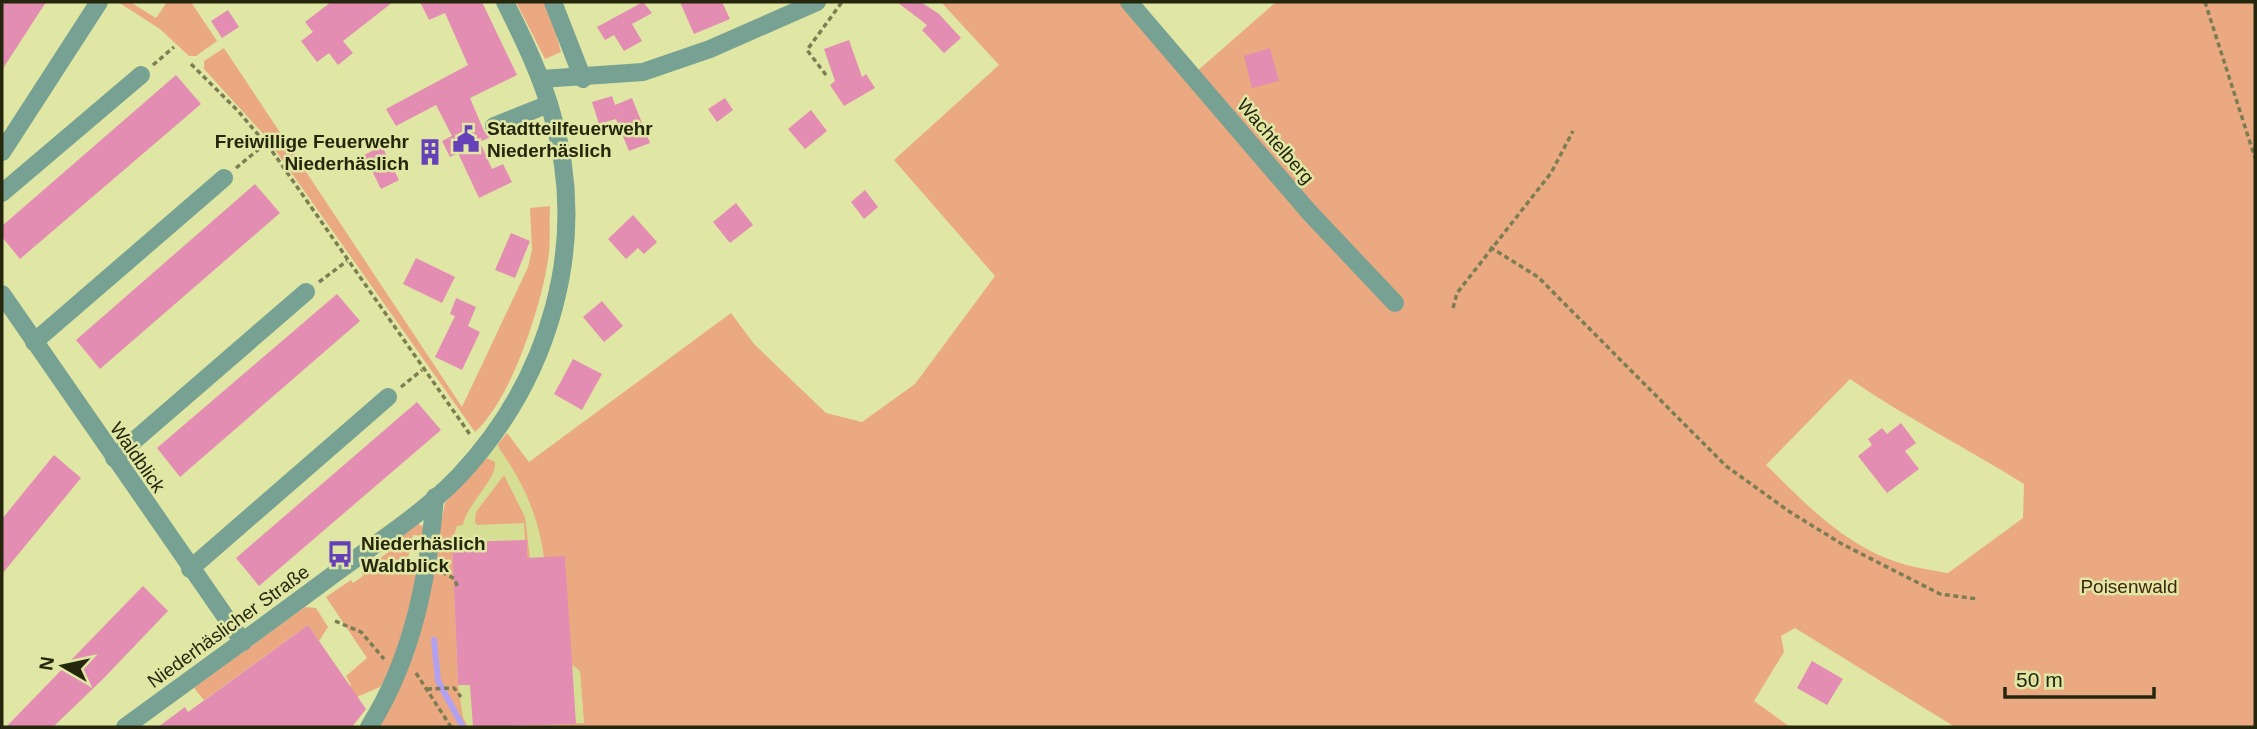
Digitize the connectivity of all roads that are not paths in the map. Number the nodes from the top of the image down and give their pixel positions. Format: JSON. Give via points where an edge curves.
{"nodes":[{"id":1,"x":99,"y":2,"type":"edge"},
{"id":2,"x":506,"y":2,"type":"edge"},
{"id":3,"x":553,"y":2,"type":"edge"},
{"id":4,"x":817,"y":2,"type":"edge"},
{"id":5,"x":1129,"y":2,"type":"edge"},
{"id":6,"x":141,"y":75,"type":"road end"},
{"id":7,"x":541,"y":79,"type":"junction"},
{"id":8,"x":583,"y":79,"type":"junction"},
{"id":9,"x":549,"y":104,"type":"junction"},
{"id":10,"x":494,"y":126,"type":"dead end"},
{"id":11,"x":2,"y":152,"type":"edge"},
{"id":12,"x":224,"y":178,"type":"road end"},
{"id":13,"x":2,"y":193,"type":"edge"},
{"id":14,"x":306,"y":292,"type":"road end"},
{"id":15,"x":2,"y":294,"type":"edge"},
{"id":16,"x":1395,"y":303,"type":"dead end"},
{"id":17,"x":34,"y":342,"type":"junction"},
{"id":18,"x":388,"y":397,"type":"road end"},
{"id":19,"x":114,"y":458,"type":"junction"},
{"id":20,"x":435,"y":497,"type":"junction"},
{"id":21,"x":190,"y":569,"type":"junction"},
{"id":22,"x":243,"y":642,"type":"junction"},
{"id":23,"x":125,"y":727,"type":"edge"},
{"id":24,"x":369,"y":727,"type":"edge"}],
"edges":[{"from":1,"to":11,"type":"street"},
{"from":2,"to":7,"type":"street","name":"Niederhäslicher Straße"},
{"from":3,"to":8,"type":"street"},
{"from":4,"to":8,"type":"street","via":[[666,65]]},
{"from":5,"to":16,"type":"street","name":"Wachtelberg","via":[[1309,212]]},
{"from":6,"to":13,"type":"street"},
{"from":7,"to":8,"type":"street"},
{"from":7,"to":9,"type":"street","name":"Niederhäslicher Straße"},
{"from":9,"to":10,"type":"street"},
{"from":9,"to":20,"type":"street","name":"Niederhäslicher Straße","via":[[565,186],[565,257],[548,331],[530,376],[507,415],[482,450]]},
{"from":12,"to":17,"type":"street"},
{"from":14,"to":19,"type":"street"},
{"from":15,"to":17,"type":"street","name":"Waldblick"},
{"from":17,"to":19,"type":"street","name":"Waldblick"},
{"from":18,"to":21,"type":"street"},
{"from":19,"to":21,"type":"street","name":"Waldblick"},
{"from":20,"to":22,"type":"street","name":"Niederhäslicher Straße"},
{"from":20,"to":24,"type":"street","via":[[427,565],[402,667]]},
{"from":21,"to":22,"type":"street","name":"Waldblick"},
{"from":22,"to":23,"type":"street","name":"Niederhäslicher Straße"}]}
